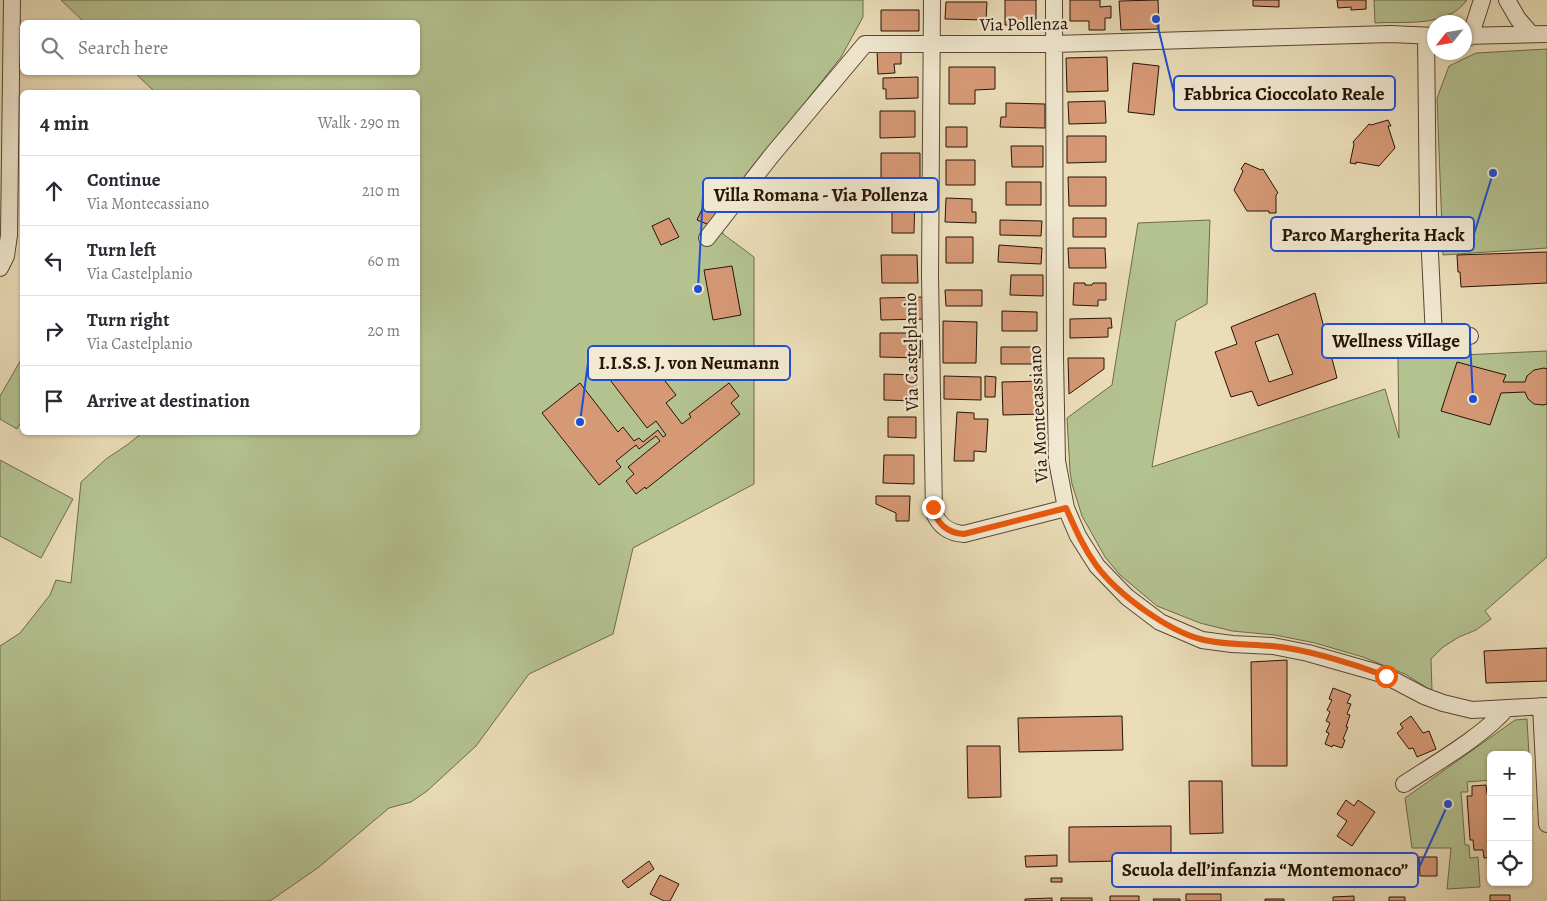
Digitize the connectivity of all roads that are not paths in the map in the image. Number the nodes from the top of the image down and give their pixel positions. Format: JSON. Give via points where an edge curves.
{"nodes":[{"id":1,"x":12,"y":0,"type":"edge"},
{"id":2,"x":932,"y":0,"type":"edge"},
{"id":3,"x":1054,"y":0,"type":"edge"},
{"id":4,"x":1482,"y":0,"type":"edge"},
{"id":5,"x":1507,"y":0,"type":"edge"},
{"id":6,"x":1472,"y":25,"type":"edge"},
{"id":7,"x":1539,"y":34,"type":"edge"},
{"id":8,"x":1427,"y":36,"type":"edge"},
{"id":9,"x":1472,"y":37,"type":"edge"},
{"id":10,"x":1054,"y":44,"type":"junction"},
{"id":11,"x":932,"y":45,"type":"junction"},
{"id":12,"x":1430,"y":60,"type":"edge"},
{"id":13,"x":5,"y":120,"type":"edge"},
{"id":14,"x":706,"y":238,"type":"dead end"},
{"id":15,"x":0,"y":268,"type":"edge"},
{"id":16,"x":1470,"y":336,"type":"dead end"},
{"id":17,"x":1066,"y":508,"type":"junction"},
{"id":18,"x":1544,"y":706,"type":"edge"},
{"id":19,"x":1507,"y":708,"type":"junction"},
{"id":20,"x":1404,"y":784,"type":"dead end"},
{"id":21,"x":1547,"y":824,"type":"edge"}],
"edges":[{"from":1,"to":13,"type":"street"},
{"from":2,"to":11,"type":"street","name":"Via Castelplanio"},
{"from":3,"to":10,"type":"street","name":"Via Montecassiano"},
{"from":4,"to":6,"type":"street"},
{"from":5,"to":7,"type":"street","via":[[1518,19]]},
{"from":7,"to":9,"type":"street"},
{"from":8,"to":10,"type":"street","name":"Via Pollenza","via":[[1391,34]]},
{"from":10,"to":11,"type":"street","name":"Via Pollenza"},
{"from":10,"to":17,"type":"street","name":"Via Montecassiano","via":[[1057,449]]},
{"from":11,"to":14,"type":"street","name":"Via Pollenza","via":[[865,44]]},
{"from":11,"to":17,"type":"street","name":"Via Castelplanio","via":[[930,275],[934,513],[940,525],[954,533],[964,534]]},
{"from":12,"to":16,"type":"street","via":[[1428,212],[1434,337]]},
{"from":13,"to":15,"type":"street","via":[[9,235],[6,256]]},
{"from":17,"to":19,"type":"street","name":"Via Montecassiano","via":[[1078,536],[1097,566],[1127,597],[1160,622],[1202,640],[1273,646],[1359,667],[1443,703],[1472,710]]},
{"from":18,"to":19,"type":"street","name":"Via Montecassiano"},
{"from":18,"to":21,"type":"street"},
{"from":19,"to":20,"type":"street","via":[[1465,743]]}]}
